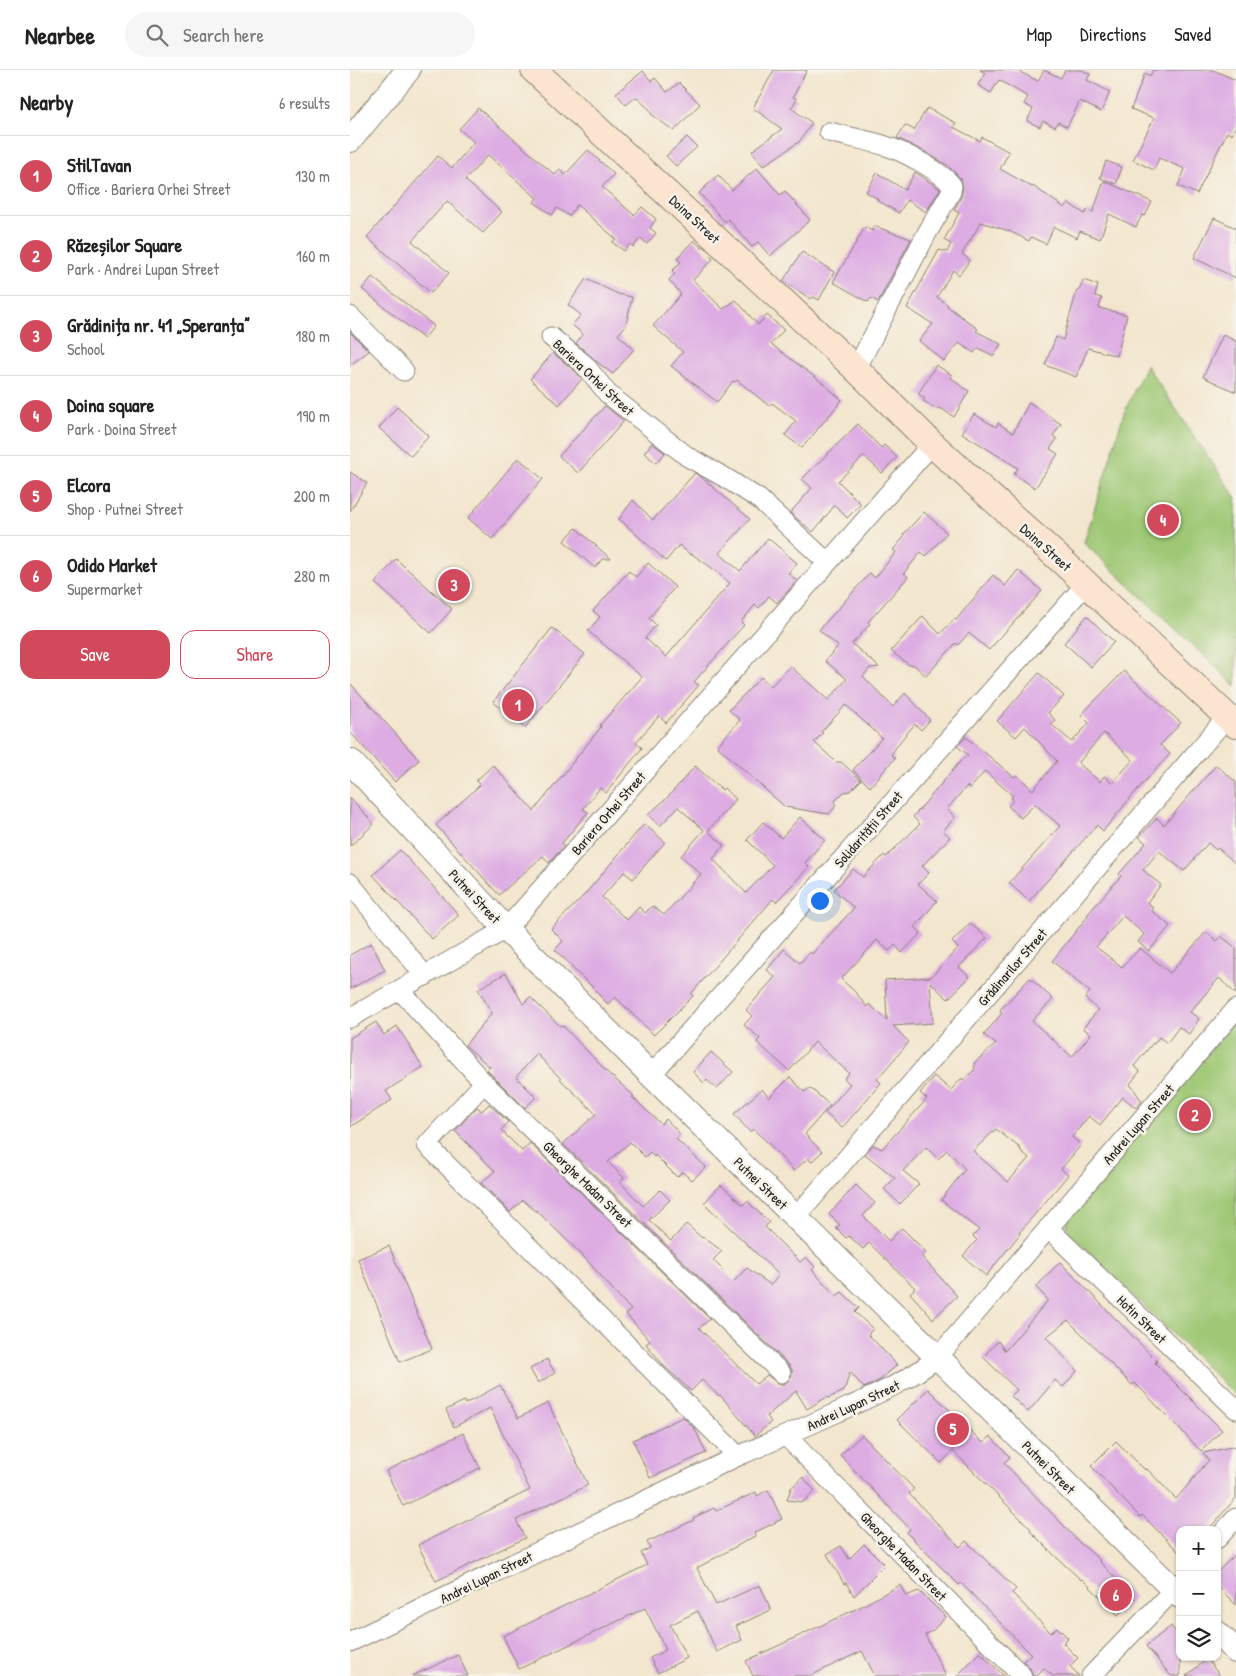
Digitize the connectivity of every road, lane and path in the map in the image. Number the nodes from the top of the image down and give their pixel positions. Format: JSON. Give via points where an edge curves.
{"nodes":[{"id":1,"x":408,"y":70,"type":"edge"},
{"id":2,"x":534,"y":70,"type":"edge"},
{"id":3,"x":829,"y":132,"type":"dead end"},
{"id":4,"x":350,"y":140,"type":"edge"},
{"id":5,"x":350,"y":316,"type":"edge"},
{"id":6,"x":550,"y":337,"type":"dead end"},
{"id":7,"x":856,"y":369,"type":"junction"},
{"id":8,"x":404,"y":371,"type":"dead end"},
{"id":9,"x":932,"y":444,"type":"junction"},
{"id":10,"x":827,"y":562,"type":"junction"},
{"id":11,"x":1086,"y":584,"type":"junction"},
{"id":12,"x":1232,"y":721,"type":"edge"},
{"id":13,"x":350,"y":761,"type":"edge"},
{"id":14,"x":350,"y":883,"type":"edge"},
{"id":15,"x":506,"y":929,"type":"junction"},
{"id":16,"x":425,"y":976,"type":"junction"},
{"id":17,"x":400,"y":990,"type":"junction"},
{"id":18,"x":1236,"y":1009,"type":"edge"},
{"id":19,"x":350,"y":1018,"type":"edge"},
{"id":20,"x":651,"y":1076,"type":"junction"},
{"id":21,"x":484,"y":1082,"type":"junction"},
{"id":22,"x":796,"y":1217,"type":"junction"},
{"id":23,"x":1048,"y":1228,"type":"junction"},
{"id":24,"x":938,"y":1357,"type":"junction"},
{"id":25,"x":781,"y":1374,"type":"dead end"},
{"id":26,"x":1236,"y":1409,"type":"edge"},
{"id":27,"x":786,"y":1436,"type":"junction"},
{"id":28,"x":738,"y":1456,"type":"junction"},
{"id":29,"x":1236,"y":1518,"type":"edge"},
{"id":30,"x":1221,"y":1535,"type":"edge"},
{"id":31,"x":1176,"y":1588,"type":"edge"},
{"id":32,"x":1176,"y":1592,"type":"edge"},
{"id":33,"x":1221,"y":1637,"type":"edge"},
{"id":34,"x":350,"y":1642,"type":"edge"},
{"id":35,"x":1236,"y":1651,"type":"edge"},
{"id":36,"x":1022,"y":1676,"type":"edge"},
{"id":37,"x":1091,"y":1676,"type":"edge"}],
"edges":[{"from":1,"to":4,"type":"street"},
{"from":2,"to":7,"type":"main road","name":"Doina Street"},
{"from":3,"to":7,"type":"street","via":[[887,146],[932,169],[952,186]]},
{"from":5,"to":8,"type":"street"},
{"from":6,"to":10,"type":"street","name":"Bariera Orhei Street","via":[[584,364],[608,394],[688,457],[750,492]]},
{"from":7,"to":9,"type":"main road","name":"Doina Street"},
{"from":9,"to":10,"type":"street","name":"Bariera Orhei Street"},
{"from":9,"to":11,"type":"main road","name":"Doina Street"},
{"from":10,"to":15,"type":"street","name":"Bariera Orhei Street"},
{"from":11,"to":12,"type":"main road","name":"Doina Street"},
{"from":11,"to":20,"type":"street","name":"Solidarității Street"},
{"from":12,"to":22,"type":"street","name":"Grădinarilor Street"},
{"from":13,"to":15,"type":"street","name":"Putnei Street"},
{"from":14,"to":16,"type":"street"},
{"from":15,"to":16,"type":"street","name":"Bariera Orhei Street"},
{"from":15,"to":20,"type":"street","name":"Putnei Street"},
{"from":16,"to":17,"type":"street","name":"Bariera Orhei Street"},
{"from":17,"to":19,"type":"street","name":"Bariera Orhei Street"},
{"from":17,"to":21,"type":"street","name":"Gheorghe Madan Street"},
{"from":18,"to":23,"type":"street","name":"Andrei Lupan Street"},
{"from":20,"to":22,"type":"street","name":"Putnei Street"},
{"from":21,"to":25,"type":"street","name":"Gheorghe Madan Street"},
{"from":21,"to":28,"type":"street","via":[[427,1145]]},
{"from":22,"to":24,"type":"street","name":"Putnei Street"},
{"from":23,"to":24,"type":"street","name":"Andrei Lupan Street"},
{"from":23,"to":26,"type":"street","name":"Hotin Street"},
{"from":24,"to":27,"type":"street","name":"Andrei Lupan Street","via":[[903,1382]]},
{"from":24,"to":31,"type":"street","name":"Putnei Street"},
{"from":27,"to":28,"type":"street","name":"Andrei Lupan Street"},
{"from":27,"to":36,"type":"street","name":"Gheorghe Madan Street"},
{"from":28,"to":34,"type":"street","name":"Andrei Lupan Street"},
{"from":29,"to":30,"type":"street"},
{"from":32,"to":37,"type":"street"},
{"from":33,"to":35,"type":"street"}]}
